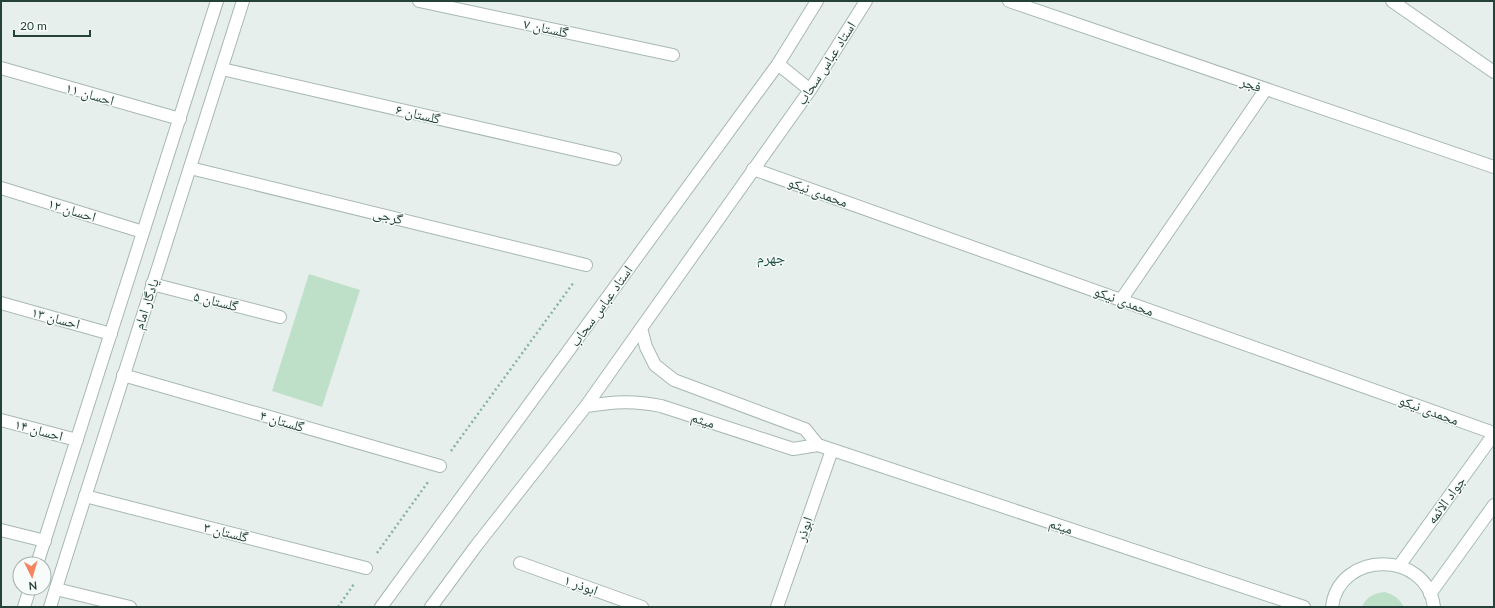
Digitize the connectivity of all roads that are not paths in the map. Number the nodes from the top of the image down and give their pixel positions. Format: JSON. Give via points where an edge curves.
{"nodes":[{"id":1,"x":217,"y":1,"type":"edge"},
{"id":2,"x":244,"y":1,"type":"edge"},
{"id":3,"x":419,"y":1,"type":"edge"},
{"id":4,"x":817,"y":1,"type":"edge"},
{"id":5,"x":866,"y":1,"type":"edge"},
{"id":6,"x":1009,"y":1,"type":"edge"},
{"id":7,"x":1392,"y":1,"type":"edge"},
{"id":8,"x":673,"y":55,"type":"dead end"},
{"id":9,"x":778,"y":64,"type":"junction"},
{"id":10,"x":1,"y":68,"type":"edge"},
{"id":11,"x":222,"y":69,"type":"junction"},
{"id":12,"x":1494,"y":72,"type":"edge"},
{"id":13,"x":1266,"y":89,"type":"junction"},
{"id":14,"x":810,"y":90,"type":"junction"},
{"id":15,"x":180,"y":119,"type":"junction"},
{"id":16,"x":615,"y":159,"type":"dead end"},
{"id":17,"x":1494,"y":167,"type":"edge"},
{"id":18,"x":190,"y":168,"type":"junction"},
{"id":19,"x":753,"y":169,"type":"junction"},
{"id":20,"x":1,"y":188,"type":"edge"},
{"id":21,"x":143,"y":232,"type":"junction"},
{"id":22,"x":586,"y":265,"type":"road end"},
{"id":23,"x":152,"y":284,"type":"junction"},
{"id":24,"x":1121,"y":300,"type":"junction"},
{"id":25,"x":1,"y":303,"type":"edge"},
{"id":26,"x":280,"y":317,"type":"dead end"},
{"id":27,"x":641,"y":328,"type":"junction"},
{"id":28,"x":111,"y":334,"type":"junction"},
{"id":29,"x":123,"y":375,"type":"junction"},
{"id":30,"x":586,"y":406,"type":"junction"},
{"id":31,"x":1,"y":420,"type":"edge"},
{"id":32,"x":1494,"y":433,"type":"edge"},
{"id":33,"x":77,"y":440,"type":"junction"},
{"id":34,"x":818,"y":446,"type":"junction"},
{"id":35,"x":832,"y":450,"type":"junction"},
{"id":36,"x":440,"y":466,"type":"road end"},
{"id":37,"x":85,"y":496,"type":"junction"},
{"id":38,"x":1494,"y":505,"type":"edge"},
{"id":39,"x":1,"y":530,"type":"edge"},
{"id":40,"x":45,"y":541,"type":"junction"},
{"id":41,"x":40,"y":556,"type":"edge"},
{"id":42,"x":520,"y":563,"type":"dead end"},
{"id":43,"x":1398,"y":566,"type":"junction"},
{"id":44,"x":366,"y":568,"type":"road end"},
{"id":45,"x":56,"y":588,"type":"junction"},
{"id":46,"x":1430,"y":594,"type":"junction"},
{"id":47,"x":27,"y":596,"type":"edge"},
{"id":48,"x":24,"y":607,"type":"edge"},
{"id":49,"x":50,"y":607,"type":"edge"},
{"id":50,"x":130,"y":607,"type":"edge"},
{"id":51,"x":381,"y":607,"type":"edge"},
{"id":52,"x":431,"y":607,"type":"edge"},
{"id":53,"x":642,"y":607,"type":"edge"},
{"id":54,"x":777,"y":607,"type":"edge"},
{"id":55,"x":1304,"y":607,"type":"edge"},
{"id":56,"x":1332,"y":607,"type":"edge"},
{"id":57,"x":1434,"y":607,"type":"edge"}],
"edges":[{"from":1,"to":15,"type":"street","name":"یادگار امام"},
{"from":2,"to":11,"type":"street","name":"یادگار امام"},
{"from":3,"to":8,"type":"street","name":"گلستان ۷"},
{"from":4,"to":9,"type":"street","name":"استاد عباس سحاب"},
{"from":5,"to":14,"type":"street","name":"استاد عباس سحاب"},
{"from":6,"to":13,"type":"street","name":"فجر"},
{"from":7,"to":12,"type":"street"},
{"from":9,"to":14,"type":"street"},
{"from":9,"to":51,"type":"street","name":"استاد عباس سحاب"},
{"from":10,"to":15,"type":"street","name":"احسان ۱۱"},
{"from":11,"to":16,"type":"street","name":"گلستان ۶"},
{"from":11,"to":18,"type":"street","name":"یادگار امام"},
{"from":13,"to":17,"type":"street","name":"فجر"},
{"from":13,"to":24,"type":"street"},
{"from":14,"to":19,"type":"street","name":"استاد عباس سحاب"},
{"from":15,"to":21,"type":"street","name":"یادگار امام"},
{"from":18,"to":22,"type":"street","name":"گرجی"},
{"from":18,"to":23,"type":"street","name":"یادگار امام"},
{"from":19,"to":24,"type":"street","name":"محمدی نیکو"},
{"from":19,"to":27,"type":"street","name":"استاد عباس سحاب"},
{"from":20,"to":21,"type":"street","name":"احسان ۱۲"},
{"from":21,"to":28,"type":"street","name":"یادگار امام"},
{"from":23,"to":26,"type":"street","name":"گلستان ۵"},
{"from":23,"to":29,"type":"street","name":"یادگار امام"},
{"from":24,"to":32,"type":"street","name":"محمدی نیکو"},
{"from":25,"to":28,"type":"street","name":"احسان ۱۳"},
{"from":27,"to":30,"type":"street","name":"استاد عباس سحاب"},
{"from":27,"to":34,"type":"street","name":"میثم","via":[[646,348],[655,365],[674,380],[805,429]]},
{"from":28,"to":33,"type":"street","name":"یادگار امام"},
{"from":29,"to":36,"type":"street","name":"گلستان ۴"},
{"from":29,"to":37,"type":"street","name":"یادگار امام"},
{"from":30,"to":34,"type":"street","name":"میثم","via":[[641,402],[661,406],[793,449]]},
{"from":30,"to":52,"type":"street","name":"استاد عباس سحاب"},
{"from":31,"to":33,"type":"street","name":"احسان ۱۴"},
{"from":32,"to":43,"type":"street","name":"جواد الائمه"},
{"from":33,"to":40,"type":"street","name":"یادگار امام"},
{"from":34,"to":35,"type":"street","name":"میثم"},
{"from":35,"to":54,"type":"street","name":"ابوذر"},
{"from":35,"to":55,"type":"street","name":"میثم"},
{"from":37,"to":44,"type":"street","name":"گلستان ۳"},
{"from":37,"to":45,"type":"street","name":"یادگار امام"},
{"from":38,"to":46,"type":"street"},
{"from":39,"to":40,"type":"street"},
{"from":40,"to":41,"type":"street","name":"یادگار امام"},
{"from":42,"to":53,"type":"street","name":"ابوذر ۱"},
{"from":43,"to":46,"type":"street","via":[[1417,576]]},
{"from":43,"to":56,"type":"street","via":[[1385,563],[1358,570],[1338,589]]},
{"from":45,"to":49,"type":"street","name":"یادگار امام"},
{"from":45,"to":50,"type":"street"},
{"from":46,"to":57,"type":"street"},
{"from":47,"to":48,"type":"street"}]}
